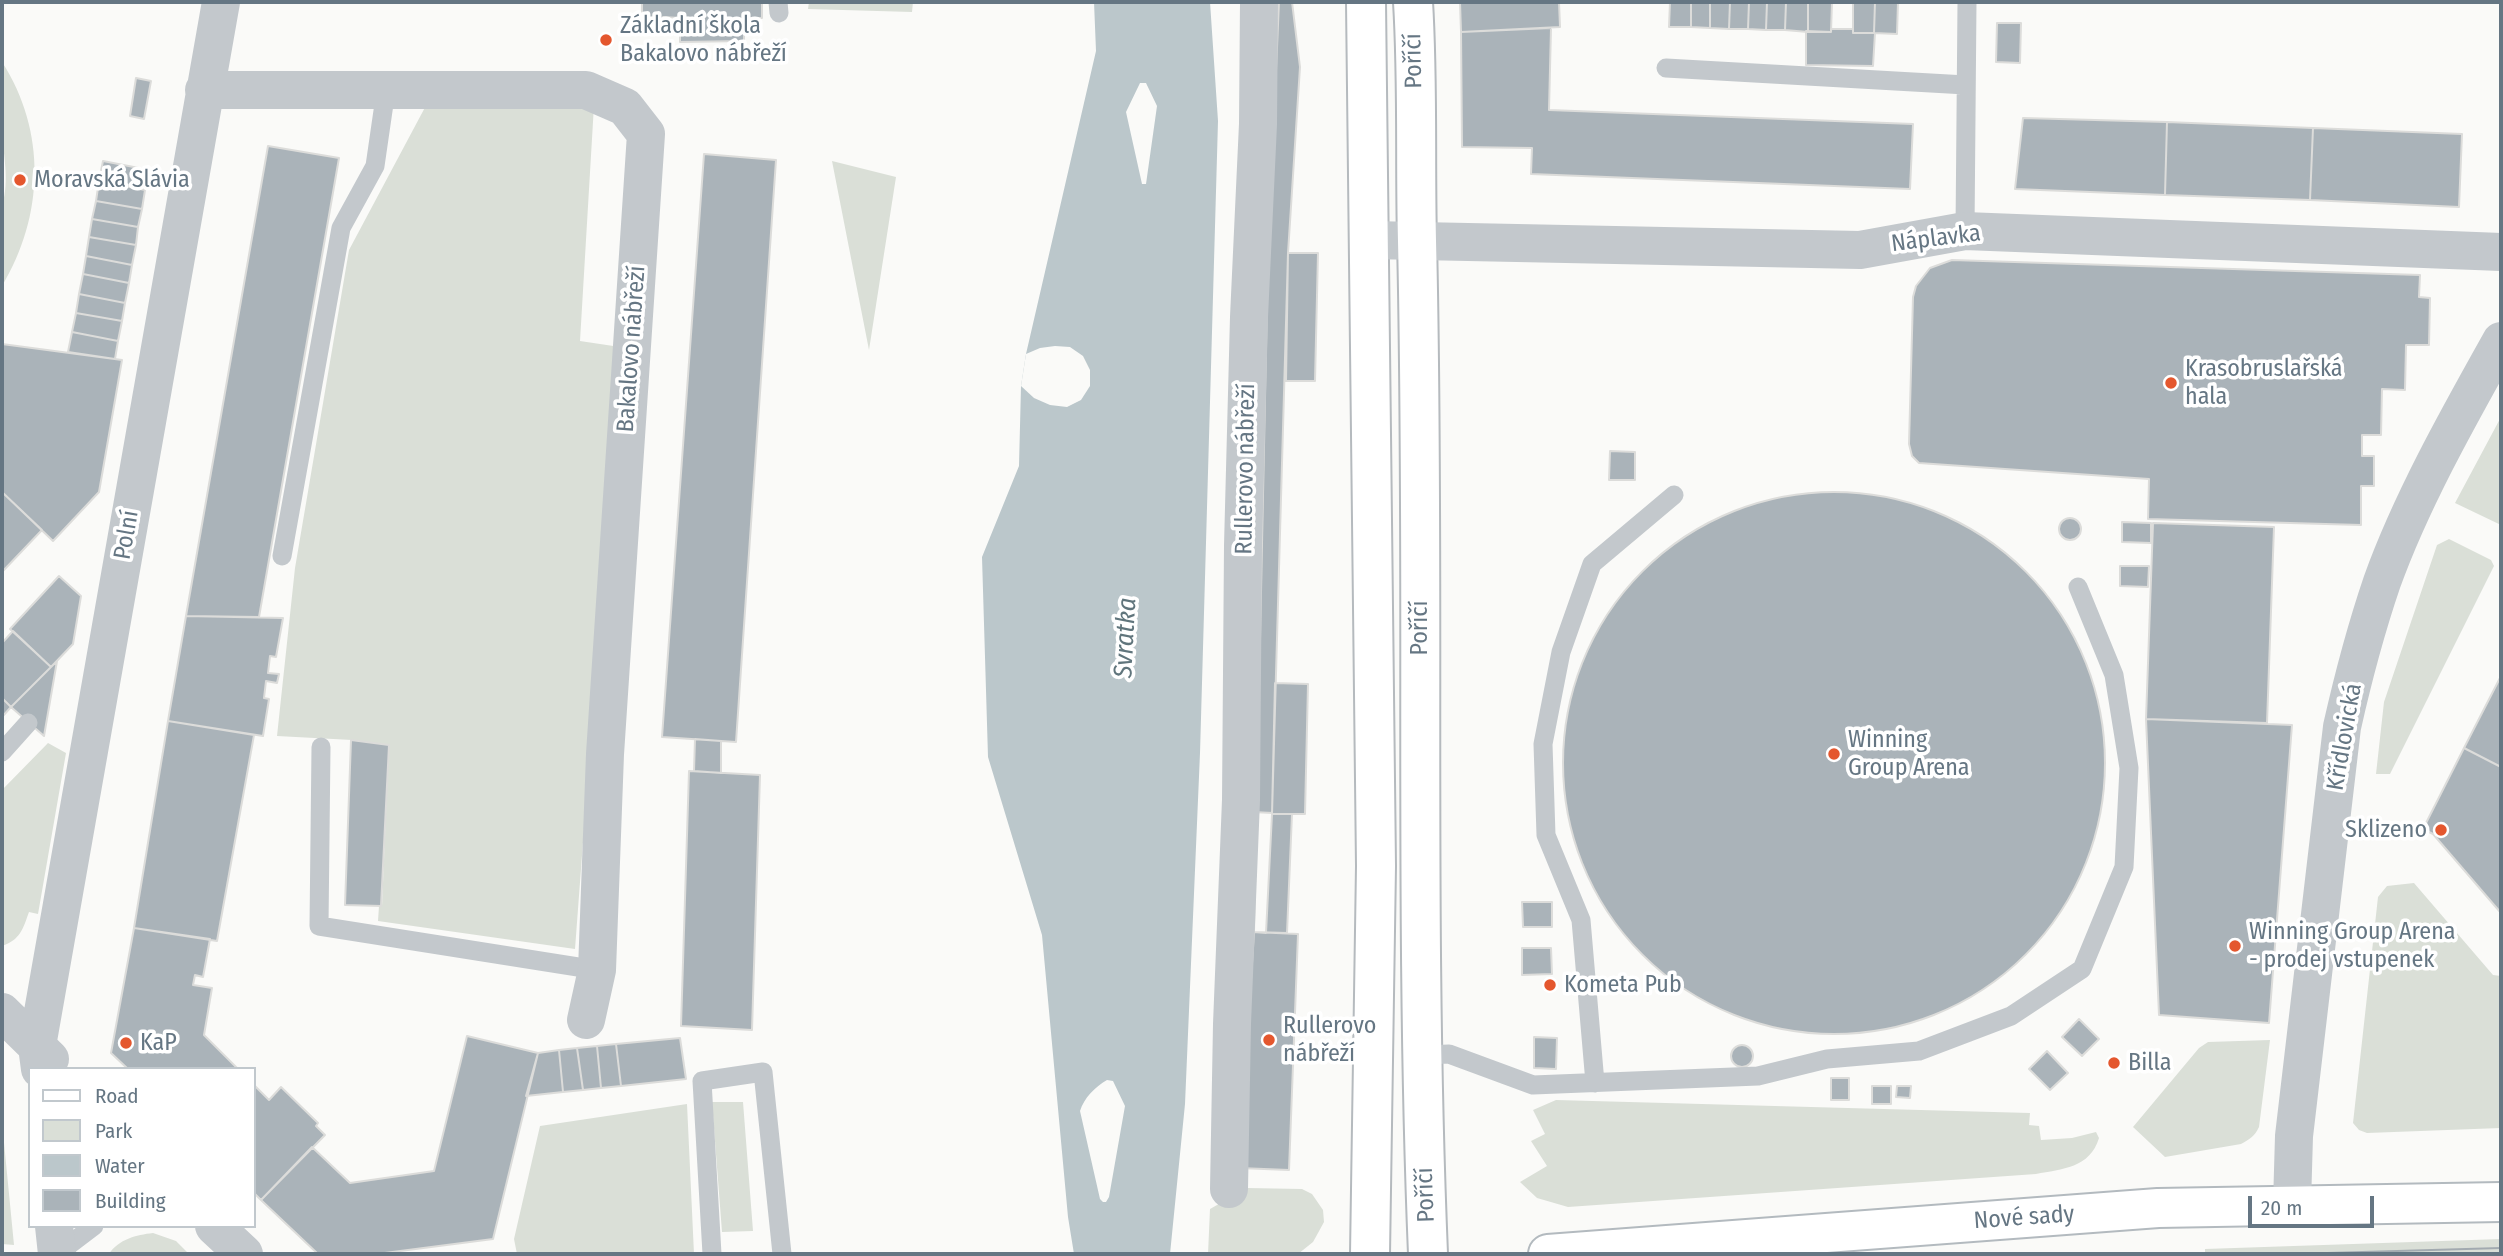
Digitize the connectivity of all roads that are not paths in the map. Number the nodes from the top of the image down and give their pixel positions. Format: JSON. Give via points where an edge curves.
{"nodes":[{"id":1,"x":221,"y":2,"type":"edge"},
{"id":2,"x":1259,"y":2,"type":"edge"},
{"id":3,"x":1366,"y":2,"type":"edge"},
{"id":4,"x":1413,"y":2,"type":"edge"},
{"id":5,"x":1967,"y":2,"type":"edge"},
{"id":6,"x":1666,"y":68,"type":"dead end"},
{"id":7,"x":1966,"y":85,"type":"junction"},
{"id":8,"x":204,"y":90,"type":"junction"},
{"id":9,"x":386,"y":90,"type":"junction"},
{"id":10,"x":1965,"y":231,"type":"junction"},
{"id":11,"x":1370,"y":240,"type":"junction"},
{"id":12,"x":1417,"y":241,"type":"junction"},
{"id":13,"x":2501,"y":252,"type":"edge"},
{"id":14,"x":2501,"y":341,"type":"edge"},
{"id":15,"x":1674,"y":495,"type":"dead end"},
{"id":16,"x":282,"y":556,"type":"dead end"},
{"id":17,"x":2078,"y":587,"type":"dead end"},
{"id":18,"x":28,"y":723,"type":"dead end"},
{"id":19,"x":321,"y":747,"type":"dead end"},
{"id":20,"x":2,"y":752,"type":"edge"},
{"id":21,"x":597,"y":970,"type":"junction"},
{"id":22,"x":2,"y":1012,"type":"edge"},
{"id":23,"x":586,"y":1020,"type":"dead end"},
{"id":24,"x":1423,"y":1055,"type":"junction"},
{"id":25,"x":45,"y":1061,"type":"edge"},
{"id":26,"x":1595,"y":1083,"type":"junction"},
{"id":27,"x":1229,"y":1189,"type":"dead end"},
{"id":28,"x":2501,"y":1202,"type":"edge"},
{"id":29,"x":2292,"y":1204,"type":"junction"},
{"id":30,"x":54,"y":1228,"type":"edge"},
{"id":31,"x":91,"y":1228,"type":"edge"},
{"id":32,"x":216,"y":1228,"type":"edge"},
{"id":33,"x":57,"y":1254,"type":"edge"},
{"id":34,"x":244,"y":1254,"type":"edge"},
{"id":35,"x":712,"y":1254,"type":"edge"},
{"id":36,"x":782,"y":1254,"type":"edge"},
{"id":37,"x":1370,"y":1254,"type":"edge"},
{"id":38,"x":1428,"y":1254,"type":"edge"},
{"id":39,"x":1548,"y":1254,"type":"edge"}],
"edges":[{"from":1,"to":8,"type":"street","name":"Polní"},
{"from":2,"to":27,"type":"street","name":"Rullerovo nábřeží"},
{"from":3,"to":11,"type":"main road","name":"Poříčí"},
{"from":4,"to":12,"type":"main road","name":"Poříčí"},
{"from":5,"to":7,"type":"lane"},
{"from":6,"to":7,"type":"lane"},
{"from":7,"to":10,"type":"lane"},
{"from":8,"to":9,"type":"street","name":"Bakalovo nábřeží"},
{"from":8,"to":25,"type":"street","name":"Polní"},
{"from":9,"to":16,"type":"lane","via":[[375,166],[341,228]]},
{"from":9,"to":21,"type":"street","name":"Bakalovo nábřeží","via":[[586,90],[625,107],[646,134],[606,754]]},
{"from":10,"to":12,"type":"street","name":"Náplavka","via":[[1860,250]]},
{"from":10,"to":13,"type":"street","name":"Náplavka"},
{"from":11,"to":12,"type":"street","name":"Náplavka"},
{"from":11,"to":37,"type":"main road","name":"Poříčí","via":[[1376,866]]},
{"from":12,"to":24,"type":"main road","name":"Poříčí"},
{"from":14,"to":29,"type":"street","name":"Křídlovická","via":[[2398,542],[2347,705],[2294,1136]]},
{"from":15,"to":26,"type":"lane","via":[[1592,564],[1561,652],[1544,744],[1546,835],[1581,920]]},
{"from":17,"to":26,"type":"lane","via":[[2113,675],[2129,768],[2124,867],[2082,969],[2011,1016],[1919,1051],[1827,1059],[1758,1076]]},
{"from":18,"to":20,"type":"lane"},
{"from":19,"to":21,"type":"lane","via":[[319,926]]},
{"from":21,"to":23,"type":"street","name":"Bakalovo nábřeží"},
{"from":22,"to":25,"type":"street"},
{"from":24,"to":26,"type":"lane","via":[[1449,1054],[1532,1085]]},
{"from":24,"to":38,"type":"main road","name":"Poříčí"},
{"from":28,"to":29,"type":"main road","name":"Nové sady"},
{"from":29,"to":39,"type":"main road","name":"Nové sady","via":[[2158,1208]]},
{"from":30,"to":33,"type":"street"},
{"from":31,"to":33,"type":"lane"},
{"from":32,"to":34,"type":"street"},
{"from":35,"to":36,"type":"lane","via":[[702,1081],[763,1072]]}]}
